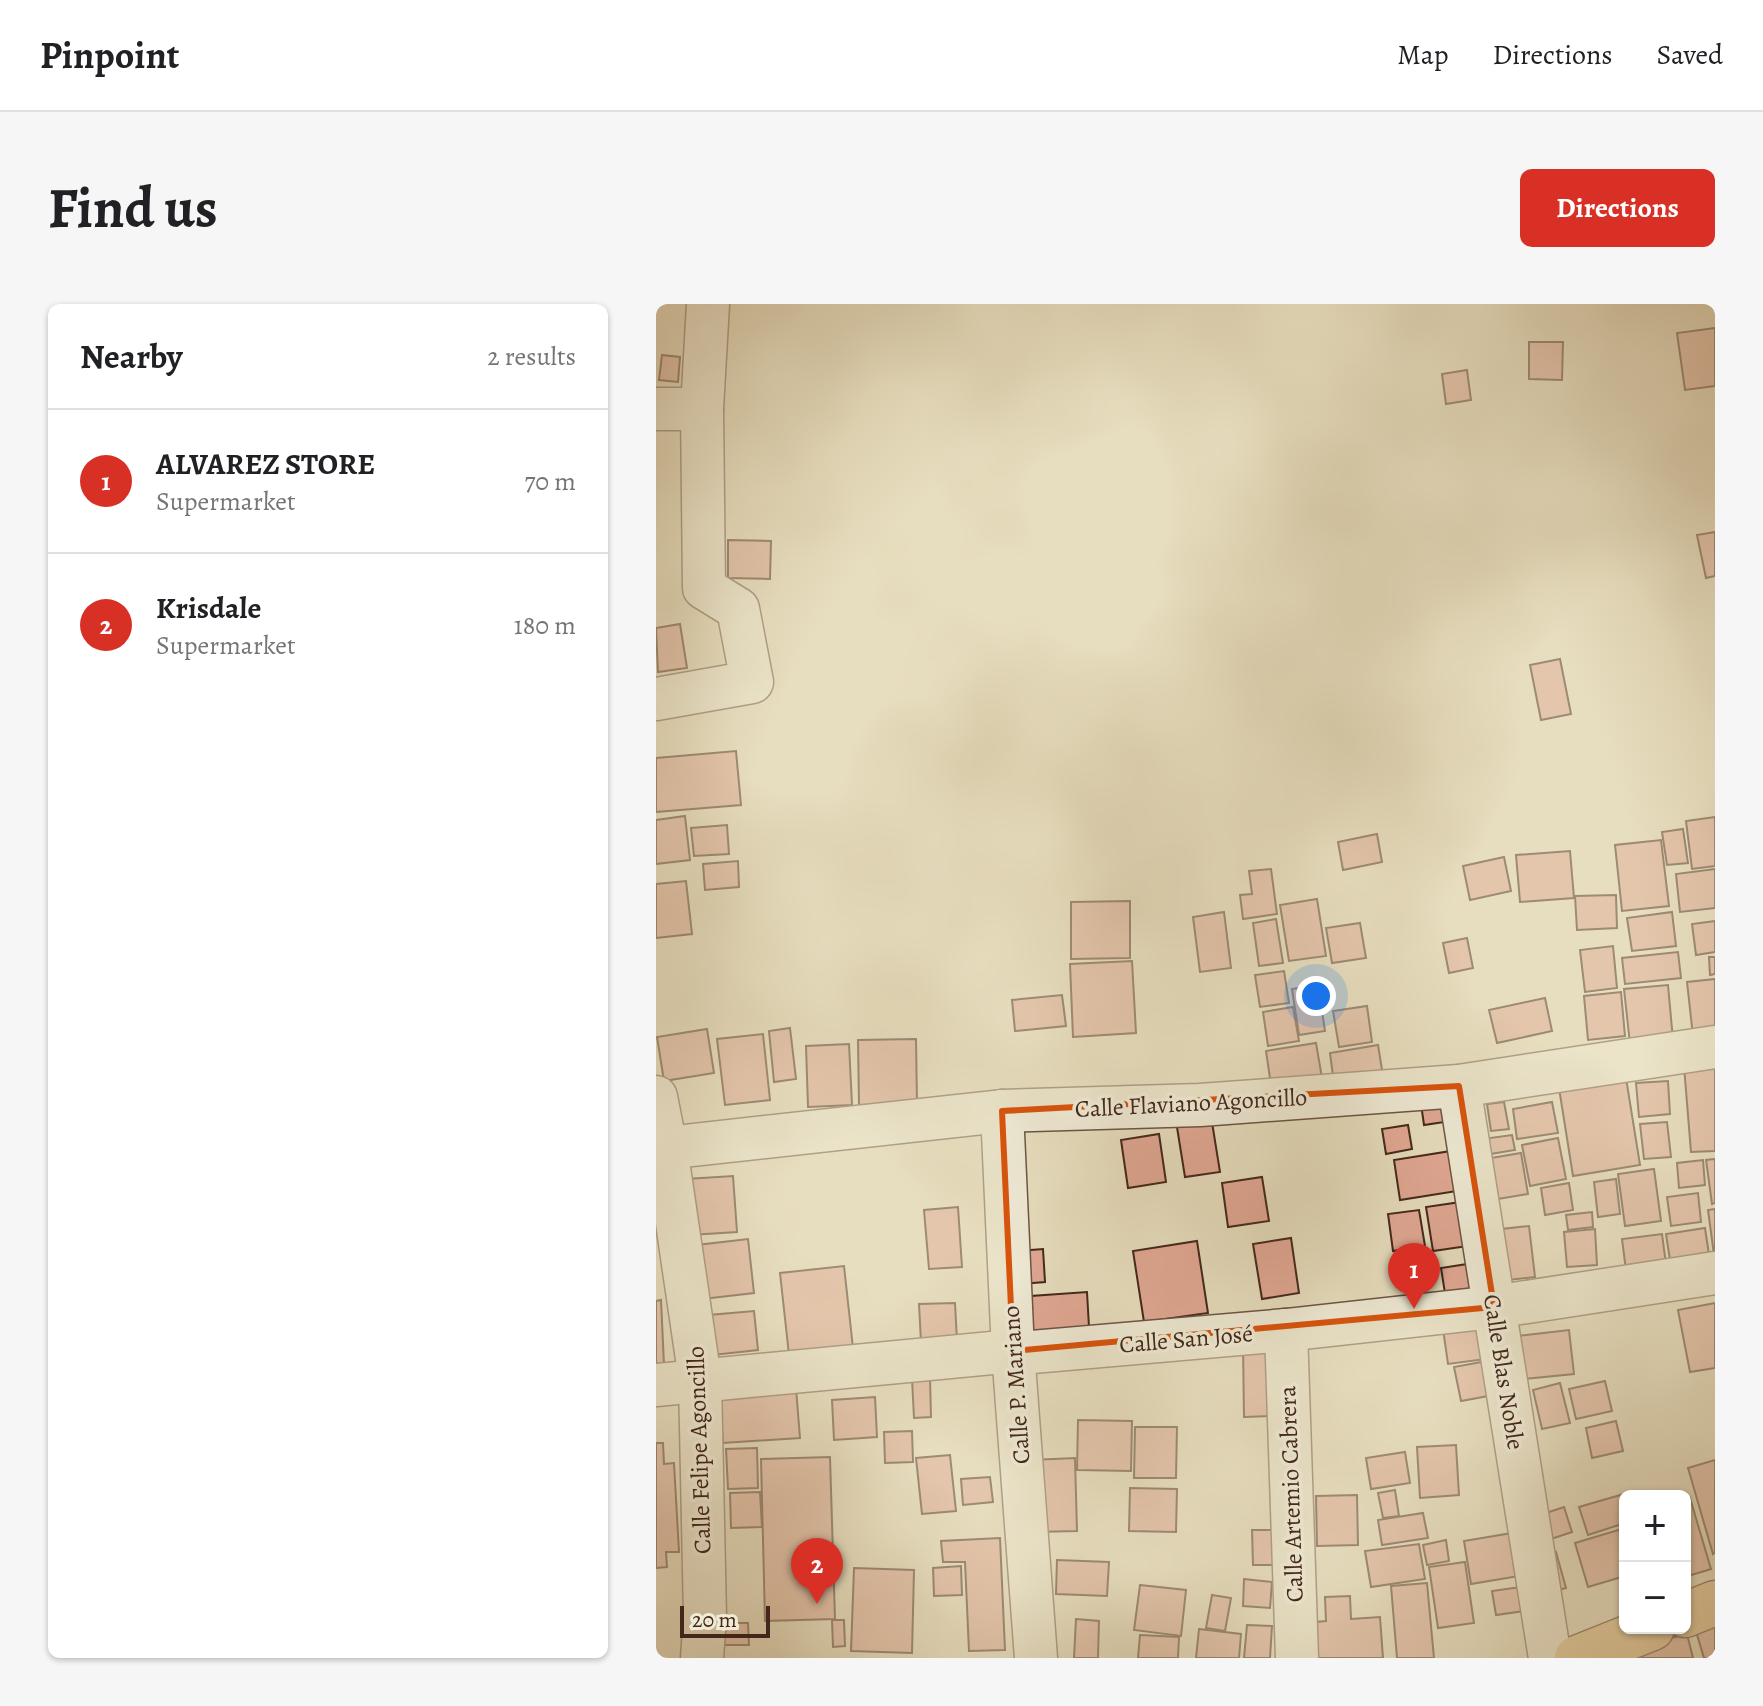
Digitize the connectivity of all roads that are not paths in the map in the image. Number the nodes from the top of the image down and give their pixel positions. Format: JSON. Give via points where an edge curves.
{"nodes":[{"id":1,"x":708,"y":304,"type":"edge"},
{"id":2,"x":656,"y":409,"type":"edge"},
{"id":3,"x":702,"y":409,"type":"junction"},
{"id":4,"x":656,"y":699,"type":"edge"},
{"id":5,"x":1715,"y":1047,"type":"edge"},
{"id":6,"x":1459,"y":1086,"type":"junction"},
{"id":7,"x":656,"y":1097,"type":"edge"},
{"id":8,"x":1002,"y":1111,"type":"junction"},
{"id":9,"x":666,"y":1148,"type":"junction"},
{"id":10,"x":1715,"y":1273,"type":"edge"},
{"id":11,"x":1494,"y":1307,"type":"junction"},
{"id":12,"x":1286,"y":1330,"type":"junction"},
{"id":13,"x":1013,"y":1351,"type":"junction"},
{"id":14,"x":700,"y":1379,"type":"junction"},
{"id":15,"x":656,"y":1385,"type":"edge"},
{"id":16,"x":1715,"y":1603,"type":"edge"},
{"id":17,"x":1691,"y":1613,"type":"edge"},
{"id":18,"x":1637,"y":1634,"type":"edge"},
{"id":19,"x":702,"y":1658,"type":"edge"},
{"id":20,"x":1036,"y":1658,"type":"edge"},
{"id":21,"x":1297,"y":1658,"type":"edge"},
{"id":22,"x":1550,"y":1658,"type":"edge"},
{"id":23,"x":1577,"y":1658,"type":"edge"}],
"edges":[{"from":1,"to":3,"type":"street"},
{"from":2,"to":3,"type":"street"},
{"from":3,"to":4,"type":"street","via":[[704,588],[738,609],[752,682]]},
{"from":5,"to":6,"type":"street","name":"Calle Flaviano Agoncillo"},
{"from":6,"to":8,"type":"street","name":"Calle Flaviano Agoncillo","via":[[1200,1105]]},
{"from":6,"to":11,"type":"street","name":"Calle Blas Noble"},
{"from":7,"to":9,"type":"street","name":"Calle Felipe Agoncillo"},
{"from":8,"to":9,"type":"street","name":"Calle Flaviano Agoncillo"},
{"from":8,"to":13,"type":"street","name":"Calle P. Mariano"},
{"from":9,"to":14,"type":"street","name":"Calle Felipe Agoncillo"},
{"from":10,"to":11,"type":"street","name":"Calle San José"},
{"from":11,"to":12,"type":"street","name":"Calle San José"},
{"from":11,"to":22,"type":"street","name":"Calle Blas Noble"},
{"from":12,"to":13,"type":"street","name":"Calle San José"},
{"from":12,"to":21,"type":"street","name":"Calle Artemio Cabrera"},
{"from":13,"to":14,"type":"street","name":"Calle San José"},
{"from":13,"to":20,"type":"street","name":"Calle P. Mariano"},
{"from":14,"to":15,"type":"street","name":"Calle San José"},
{"from":14,"to":19,"type":"street","name":"Calle Felipe Agoncillo"},
{"from":16,"to":17,"type":"main road"},
{"from":18,"to":23,"type":"main road"}]}
